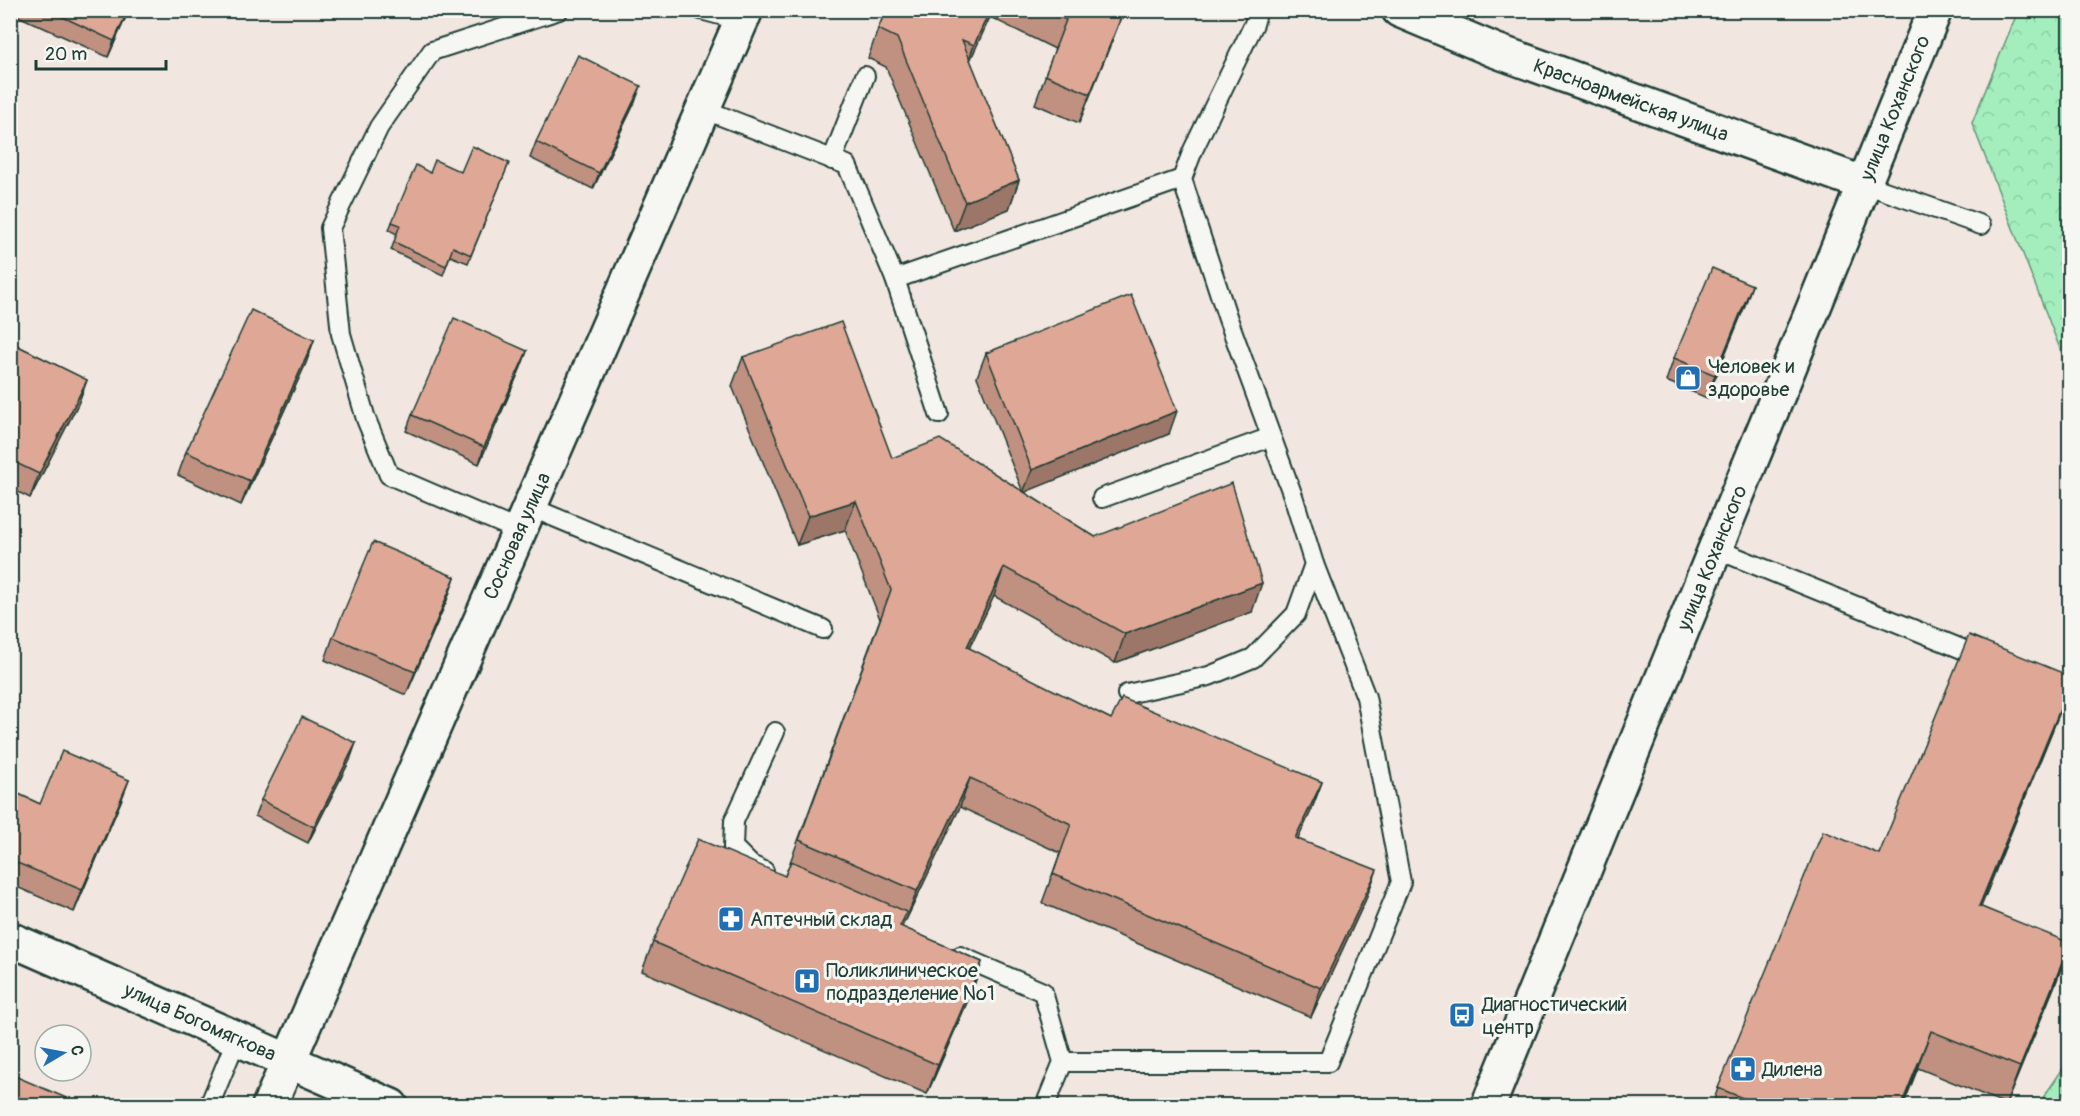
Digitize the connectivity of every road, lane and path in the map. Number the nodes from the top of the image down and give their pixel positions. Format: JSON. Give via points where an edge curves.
{"nodes":[{"id":1,"x":559,"y":10,"type":"edge"},
{"id":2,"x":701,"y":10,"type":"edge"},
{"id":3,"x":1258,"y":10,"type":"edge"},
{"id":4,"x":1399,"y":10,"type":"edge"},
{"id":5,"x":1935,"y":10,"type":"edge"},
{"id":6,"x":744,"y":16,"type":"edge"},
{"id":7,"x":865,"y":76,"type":"dead end"},
{"id":8,"x":703,"y":109,"type":"junction"},
{"id":9,"x":832,"y":160,"type":"junction"},
{"id":10,"x":1182,"y":178,"type":"junction"},
{"id":11,"x":1865,"y":184,"type":"junction"},
{"id":12,"x":1981,"y":225,"type":"dead end"},
{"id":13,"x":895,"y":279,"type":"junction"},
{"id":14,"x":939,"y":414,"type":"dead end"},
{"id":15,"x":1271,"y":437,"type":"junction"},
{"id":16,"x":1102,"y":498,"type":"dead end"},
{"id":17,"x":524,"y":519,"type":"junction"},
{"id":18,"x":1716,"y":549,"type":"junction"},
{"id":19,"x":1314,"y":564,"type":"junction"},
{"id":20,"x":823,"y":629,"type":"dead end"},
{"id":21,"x":2004,"y":666,"type":"edge"},
{"id":22,"x":1127,"y":694,"type":"dead end"},
{"id":23,"x":775,"y":732,"type":"dead end"},
{"id":24,"x":783,"y":879,"type":"edge"},
{"id":25,"x":10,"y":939,"type":"edge"},
{"id":26,"x":946,"y":950,"type":"edge"},
{"id":27,"x":237,"y":1038,"type":"junction"},
{"id":28,"x":288,"y":1061,"type":"junction"},
{"id":29,"x":1063,"y":1062,"type":"junction"},
{"id":30,"x":209,"y":1106,"type":"edge"},
{"id":31,"x":269,"y":1106,"type":"edge"},
{"id":32,"x":391,"y":1106,"type":"edge"},
{"id":33,"x":1045,"y":1106,"type":"edge"},
{"id":34,"x":1488,"y":1106,"type":"edge"}],
"edges":[{"from":1,"to":17,"type":"lane","via":[[432,51],[379,127],[330,228],[341,334],[366,419],[389,475]]},
{"from":2,"to":6,"type":"lane"},
{"from":3,"to":10,"type":"lane"},
{"from":4,"to":11,"type":"street","name":"Красноармейская улица","via":[[1494,50]]},
{"from":5,"to":11,"type":"street","name":"улица Коханского"},
{"from":6,"to":8,"type":"street","name":"Сосновая улица"},
{"from":7,"to":9,"type":"lane"},
{"from":8,"to":9,"type":"lane"},
{"from":8,"to":17,"type":"street","name":"Сосновая улица"},
{"from":9,"to":13,"type":"lane","via":[[847,165]]},
{"from":10,"to":13,"type":"lane"},
{"from":10,"to":15,"type":"lane"},
{"from":11,"to":12,"type":"lane"},
{"from":11,"to":18,"type":"street","name":"улица Коханского"},
{"from":13,"to":14,"type":"lane"},
{"from":15,"to":16,"type":"lane"},
{"from":15,"to":19,"type":"lane"},
{"from":17,"to":20,"type":"lane","via":[[579,529]]},
{"from":17,"to":28,"type":"street","name":"Сосновая улица"},
{"from":18,"to":21,"type":"lane"},
{"from":18,"to":34,"type":"street","name":"улица Коханского"},
{"from":19,"to":22,"type":"lane","via":[[1296,614],[1253,658],[1209,676]]},
{"from":19,"to":29,"type":"lane","via":[[1366,697],[1401,882],[1328,1062]]},
{"from":23,"to":24,"type":"lane","via":[[734,821],[733,847],[751,865]]},
{"from":25,"to":27,"type":"street","name":"улица Богомягкова"},
{"from":26,"to":29,"type":"lane","via":[[1043,992]]},
{"from":27,"to":28,"type":"street","name":"улица Богомягкова"},
{"from":27,"to":30,"type":"lane"},
{"from":28,"to":31,"type":"street","name":"Сосновая улица"},
{"from":28,"to":32,"type":"street","name":"улица Богомягкова"},
{"from":29,"to":33,"type":"lane"}]}
